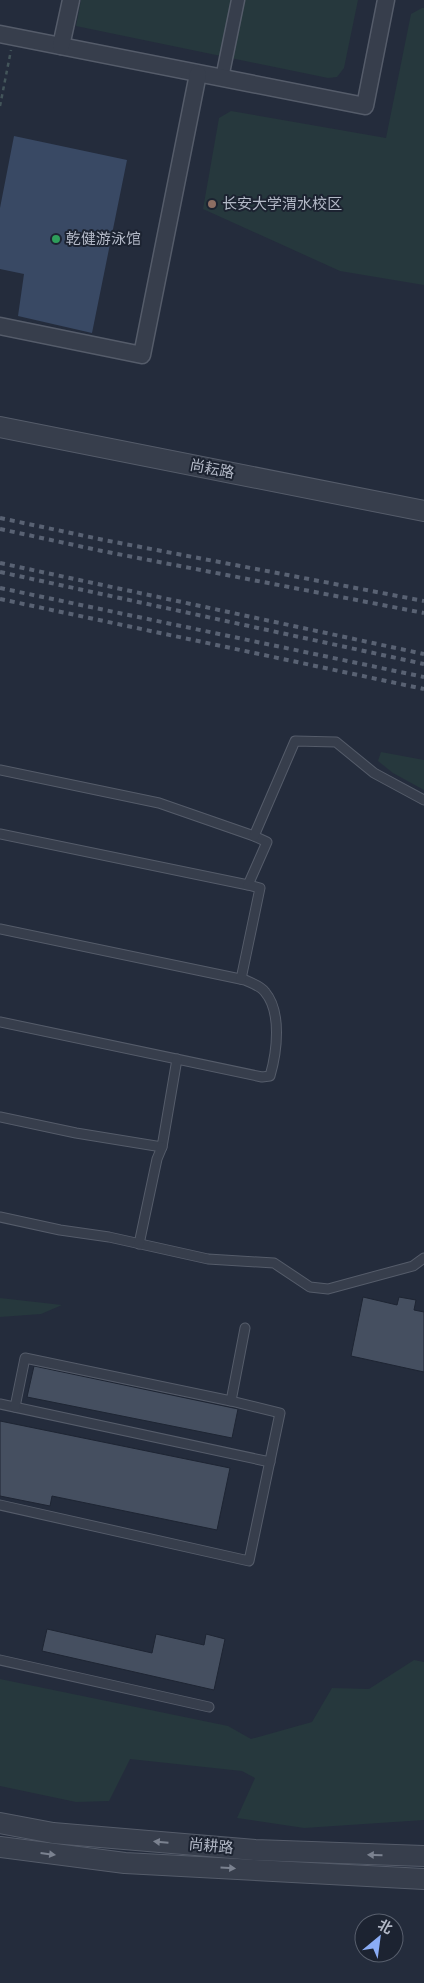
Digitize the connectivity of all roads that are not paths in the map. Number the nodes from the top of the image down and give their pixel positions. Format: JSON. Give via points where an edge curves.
{"nodes":[{"id":1,"x":71,"y":0,"type":"edge"},
{"id":2,"x":238,"y":0,"type":"edge"},
{"id":3,"x":386,"y":0,"type":"edge"},
{"id":4,"x":7,"y":35,"type":"edge"},
{"id":5,"x":61,"y":46,"type":"junction"},
{"id":6,"x":198,"y":74,"type":"junction"},
{"id":7,"x":222,"y":78,"type":"junction"},
{"id":8,"x":0,"y":326,"type":"edge"},
{"id":9,"x":0,"y":427,"type":"edge"},
{"id":10,"x":424,"y":511,"type":"edge"},
{"id":11,"x":0,"y":770,"type":"edge"},
{"id":12,"x":424,"y":800,"type":"edge"},
{"id":13,"x":0,"y":834,"type":"edge"},
{"id":14,"x":254,"y":836,"type":"junction"},
{"id":15,"x":248,"y":885,"type":"junction"},
{"id":16,"x":0,"y":929,"type":"edge"},
{"id":17,"x":240,"y":979,"type":"junction"},
{"id":18,"x":0,"y":1022,"type":"edge"},
{"id":19,"x":177,"y":1059,"type":"junction"},
{"id":20,"x":0,"y":1117,"type":"edge"},
{"id":21,"x":162,"y":1147,"type":"junction"},
{"id":22,"x":0,"y":1217,"type":"edge"},
{"id":23,"x":139,"y":1244,"type":"junction"},
{"id":24,"x":424,"y":1258,"type":"edge"},
{"id":25,"x":245,"y":1328,"type":"dead end"},
{"id":26,"x":231,"y":1401,"type":"junction"},
{"id":27,"x":0,"y":1404,"type":"edge"},
{"id":28,"x":15,"y":1407,"type":"junction"},
{"id":29,"x":270,"y":1462,"type":"junction"},
{"id":30,"x":0,"y":1505,"type":"edge"},
{"id":31,"x":0,"y":1660,"type":"edge"},
{"id":32,"x":209,"y":1707,"type":"dead end"},
{"id":33,"x":0,"y":1823,"type":"edge"},
{"id":34,"x":0,"y":1847,"type":"edge"},
{"id":35,"x":424,"y":1856,"type":"edge"},
{"id":36,"x":424,"y":1879,"type":"edge"}],
"edges":[{"from":1,"to":5,"type":"street"},
{"from":2,"to":7,"type":"street"},
{"from":3,"to":7,"type":"street","via":[[365,106]]},
{"from":4,"to":5,"type":"street"},
{"from":5,"to":6,"type":"street"},
{"from":6,"to":7,"type":"street"},
{"from":6,"to":8,"type":"street","via":[[142,354]]},
{"from":9,"to":10,"type":"street","name":"尚耘路"},
{"from":11,"to":14,"type":"lane","via":[[159,803]]},
{"from":12,"to":14,"type":"lane","via":[[374,772],[336,742],[295,741]]},
{"from":13,"to":15,"type":"lane"},
{"from":14,"to":15,"type":"lane","via":[[267,842]]},
{"from":15,"to":17,"type":"lane","via":[[260,888]]},
{"from":16,"to":17,"type":"lane"},
{"from":17,"to":19,"type":"lane","via":[[264,990],[274,1006],[277,1043],[270,1076]]},
{"from":18,"to":19,"type":"lane"},
{"from":19,"to":21,"type":"lane"},
{"from":20,"to":21,"type":"lane"},
{"from":21,"to":23,"type":"lane"},
{"from":22,"to":23,"type":"lane"},
{"from":23,"to":24,"type":"lane","via":[[208,1259],[274,1263],[310,1288],[328,1289],[413,1266]]},
{"from":25,"to":26,"type":"lane"},
{"from":26,"to":28,"type":"lane","via":[[25,1358]]},
{"from":26,"to":29,"type":"lane","via":[[280,1413]]},
{"from":27,"to":28,"type":"lane"},
{"from":28,"to":29,"type":"lane"},
{"from":29,"to":30,"type":"lane","via":[[249,1561]]},
{"from":31,"to":32,"type":"lane"},
{"from":35,"to":33,"type":"street","name":"尚耕路","one_way":true,"via":[[255,1850],[53,1833]]},
{"from":34,"to":36,"type":"street","name":"尚耕路","one_way":true,"via":[[125,1863]]}]}
